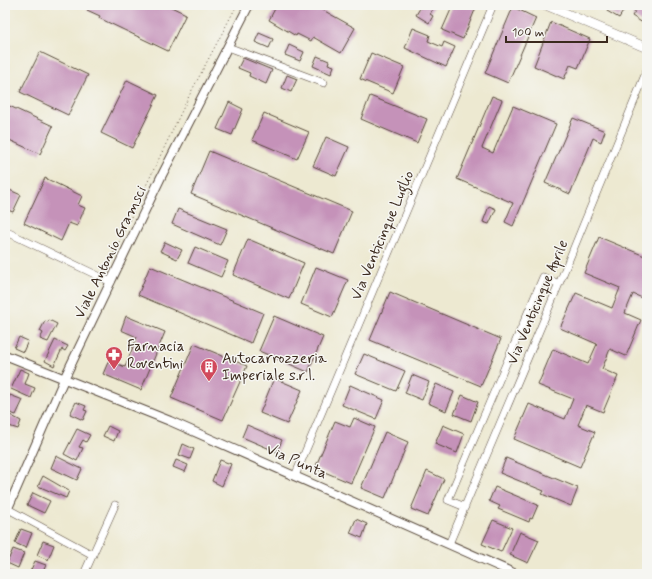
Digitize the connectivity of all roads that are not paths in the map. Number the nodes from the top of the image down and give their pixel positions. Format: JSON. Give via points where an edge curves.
{"nodes":[{"id":1,"x":249,"y":5,"type":"edge"},
{"id":2,"x":493,"y":5,"type":"edge"},
{"id":3,"x":546,"y":5,"type":"edge"},
{"id":4,"x":228,"y":47,"type":"junction"},
{"id":5,"x":647,"y":48,"type":"edge"},
{"id":6,"x":647,"y":70,"type":"edge"},
{"id":7,"x":324,"y":83,"type":"dead end"},
{"id":8,"x":5,"y":231,"type":"edge"},
{"id":9,"x":111,"y":282,"type":"junction"},
{"id":10,"x":559,"y":284,"type":"junction"},
{"id":11,"x":5,"y":354,"type":"edge"},
{"id":12,"x":65,"y":377,"type":"junction"},
{"id":13,"x":295,"y":476,"type":"junction"},
{"id":14,"x":115,"y":505,"type":"dead end"},
{"id":15,"x":465,"y":507,"type":"junction"},
{"id":16,"x":6,"y":512,"type":"edge"},
{"id":17,"x":449,"y":544,"type":"junction"},
{"id":18,"x":93,"y":555,"type":"junction"},
{"id":19,"x":84,"y":574,"type":"edge"},
{"id":20,"x":516,"y":574,"type":"edge"}],
"edges":[{"from":1,"to":4,"type":"street","name":"Viale Antonio Gramsci"},
{"from":2,"to":13,"type":"street","name":"Via Venticinque Luglio"},
{"from":3,"to":5,"type":"main road"},
{"from":4,"to":7,"type":"street"},
{"from":4,"to":9,"type":"street","name":"Viale Antonio Gramsci","via":[[161,177]]},
{"from":6,"to":10,"type":"street","name":"Via Venticinque Aprile"},
{"from":8,"to":9,"type":"street"},
{"from":9,"to":12,"type":"street","name":"Viale Antonio Gramsci"},
{"from":10,"to":15,"type":"street","name":"Via Venticinque Aprile"},
{"from":10,"to":15,"type":"street","via":[[543,277],[448,500]]},
{"from":11,"to":12,"type":"street","name":"Via Punta"},
{"from":12,"to":13,"type":"street","name":"Via Punta"},
{"from":12,"to":16,"type":"street","name":"Viale Antonio Gramsci"},
{"from":13,"to":17,"type":"street","name":"Via Punta"},
{"from":14,"to":18,"type":"street"},
{"from":15,"to":17,"type":"street","name":"Via Venticinque Aprile"},
{"from":16,"to":18,"type":"street"},
{"from":17,"to":20,"type":"street","name":"Via Punta"},
{"from":18,"to":19,"type":"street"}]}
